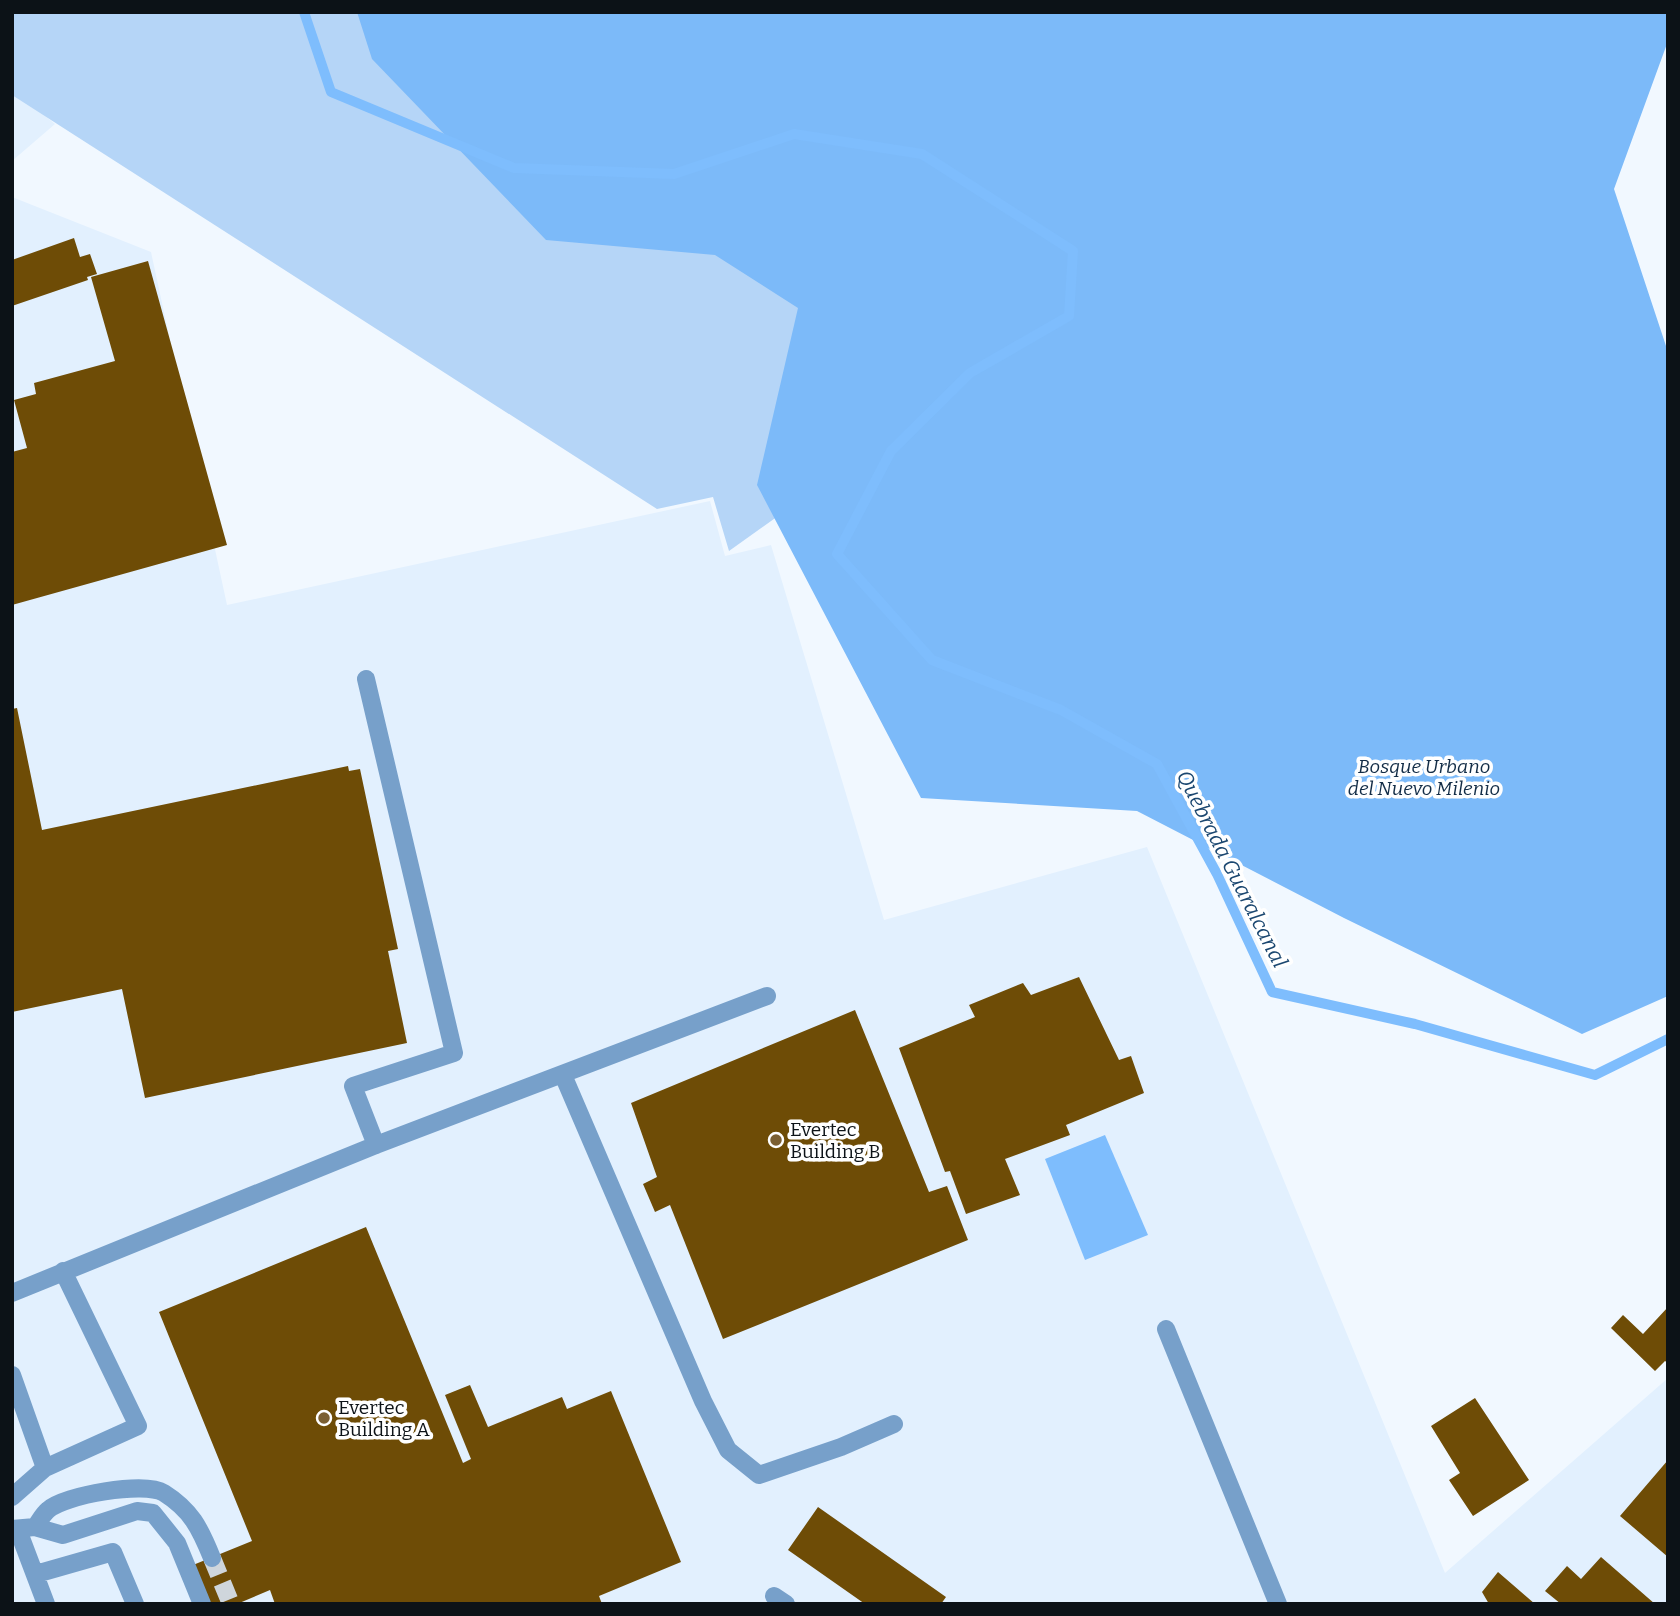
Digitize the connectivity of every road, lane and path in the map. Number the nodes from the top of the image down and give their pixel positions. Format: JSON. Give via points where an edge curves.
{"nodes":[{"id":1,"x":366,"y":679,"type":"dead end"},
{"id":2,"x":767,"y":996,"type":"dead end"},
{"id":3,"x":564,"y":1075,"type":"junction"},
{"id":4,"x":376,"y":1145,"type":"junction"},
{"id":5,"x":63,"y":1271,"type":"junction"},
{"id":6,"x":12,"y":1293,"type":"edge"},
{"id":7,"x":1166,"y":1329,"type":"dead end"},
{"id":8,"x":12,"y":1375,"type":"edge"},
{"id":9,"x":894,"y":1424,"type":"dead end"},
{"id":10,"x":45,"y":1468,"type":"junction"},
{"id":11,"x":12,"y":1497,"type":"edge"},
{"id":12,"x":22,"y":1529,"type":"edge"},
{"id":13,"x":212,"y":1558,"type":"tunnel mouth"},
{"id":14,"x":36,"y":1574,"type":"junction"},
{"id":15,"x":46,"y":1604,"type":"edge"},
{"id":16,"x":135,"y":1604,"type":"edge"},
{"id":17,"x":202,"y":1604,"type":"edge"},
{"id":18,"x":1278,"y":1604,"type":"edge"}],
"edges":[{"from":1,"to":4,"type":"lane","via":[[454,1053],[353,1086]]},
{"from":2,"to":3,"type":"lane"},
{"from":3,"to":4,"type":"lane"},
{"from":3,"to":9,"type":"lane","via":[[728,1450],[759,1475]]},
{"from":4,"to":5,"type":"lane"},
{"from":5,"to":6,"type":"lane"},
{"from":5,"to":10,"type":"lane","via":[[138,1426]]},
{"from":7,"to":18,"type":"lane"},
{"from":8,"to":10,"type":"lane"},
{"from":10,"to":11,"type":"lane"},
{"from":12,"to":13,"type":"lane","via":[[49,1508],[96,1492],[128,1488],[161,1491],[200,1528]]},
{"from":12,"to":14,"type":"lane"},
{"from":12,"to":17,"type":"lane","via":[[63,1535],[137,1511],[153,1513],[177,1543]]},
{"from":14,"to":15,"type":"lane"},
{"from":14,"to":16,"type":"lane","via":[[113,1552]]}]}
